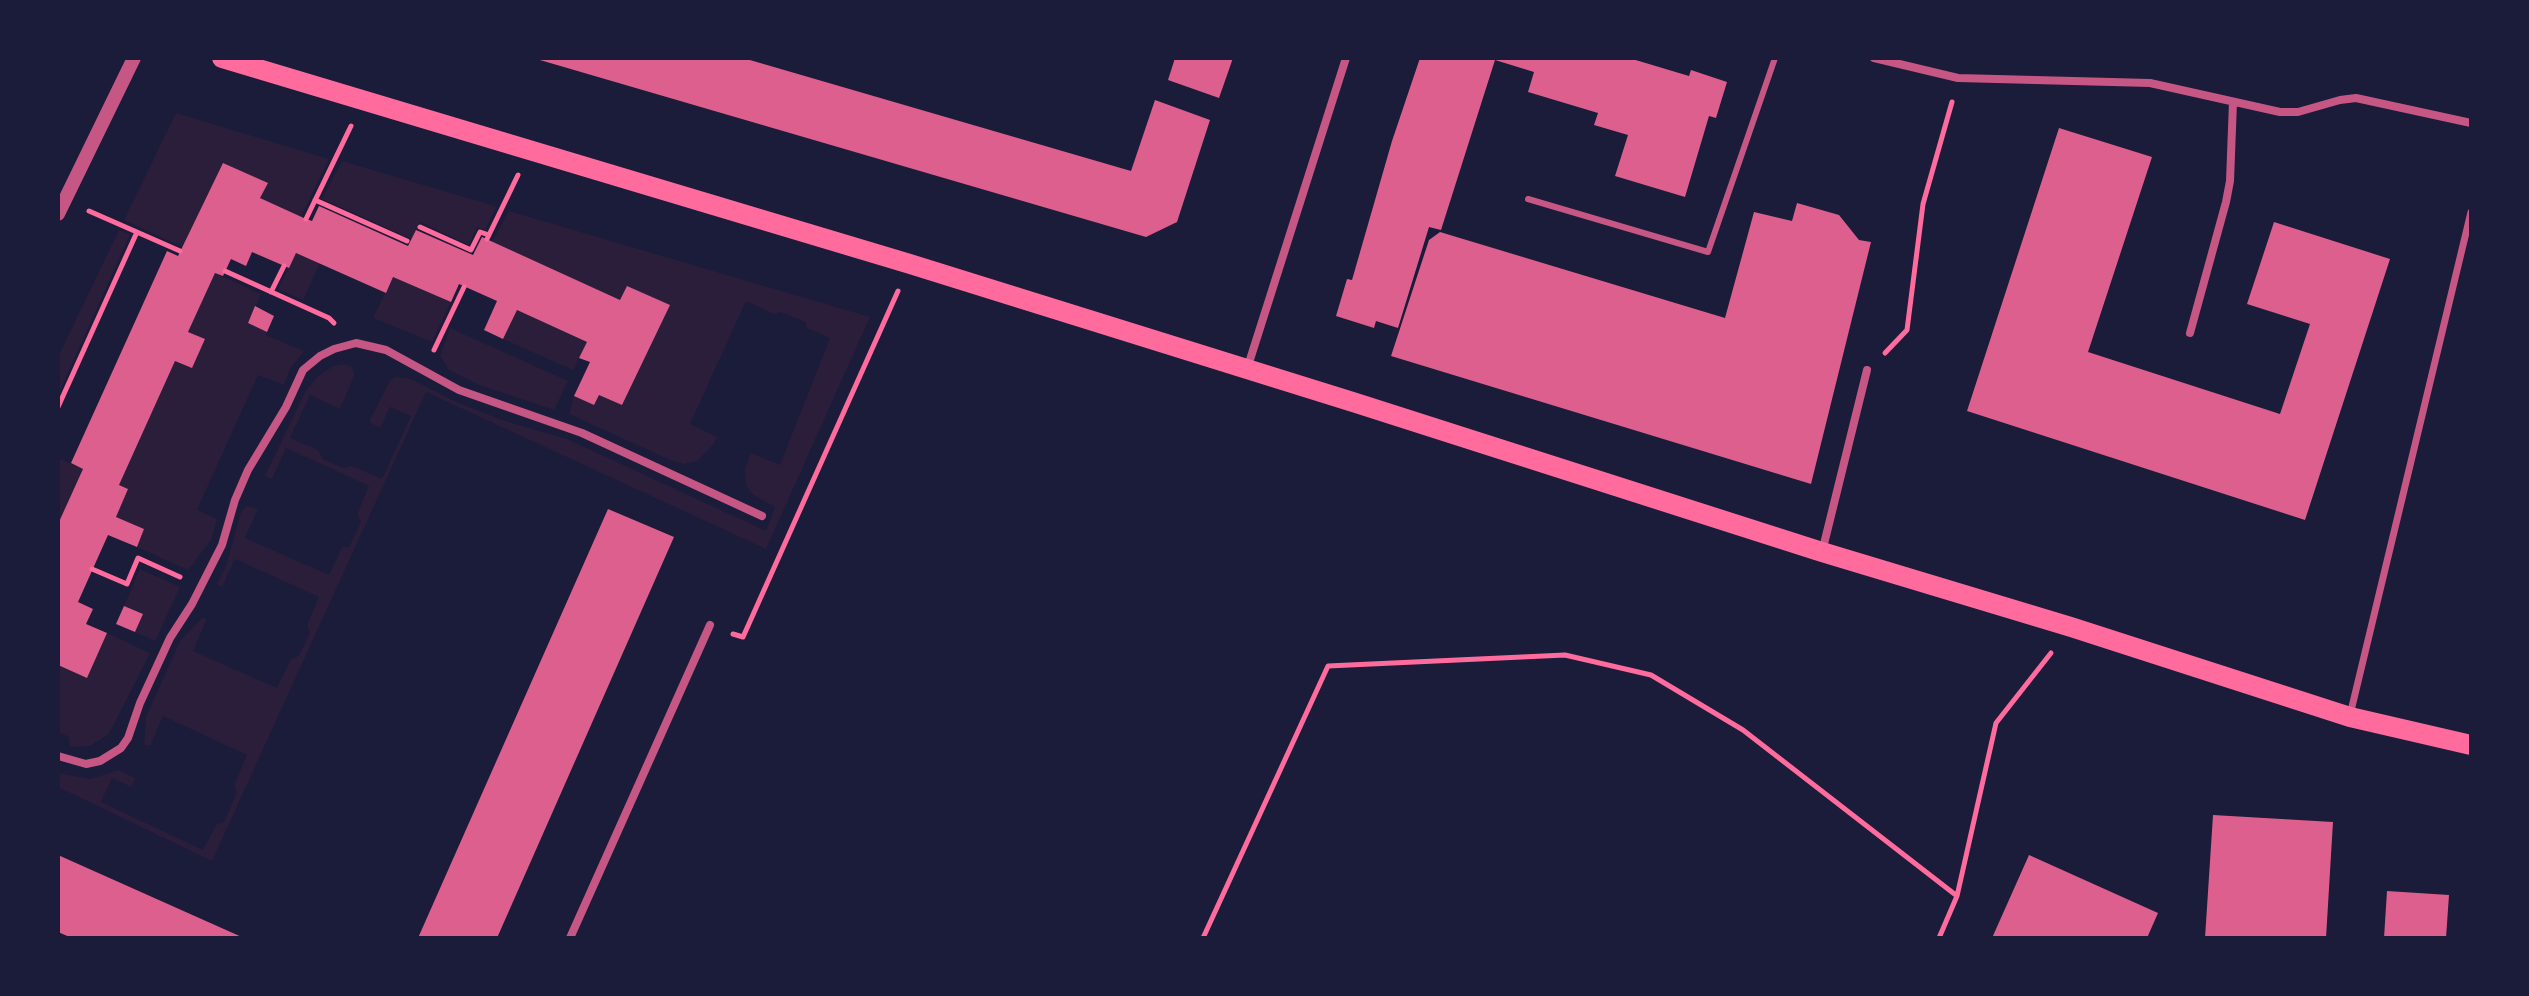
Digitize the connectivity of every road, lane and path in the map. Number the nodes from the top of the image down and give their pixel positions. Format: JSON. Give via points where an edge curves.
{"nodes":[{"id":1,"x":134,"y":58,"type":"edge"},
{"id":2,"x":222,"y":58,"type":"edge"},
{"id":3,"x":1346,"y":58,"type":"edge"},
{"id":4,"x":1775,"y":58,"type":"edge"},
{"id":5,"x":1874,"y":58,"type":"edge"},
{"id":6,"x":1958,"y":78,"type":"junction"},
{"id":7,"x":364,"y":101,"type":"junction"},
{"id":8,"x":2233,"y":102,"type":"junction"},
{"id":9,"x":2471,"y":123,"type":"edge"},
{"id":10,"x":530,"y":150,"type":"junction"},
{"id":11,"x":1528,"y":199,"type":"dead end"},
{"id":12,"x":315,"y":200,"type":"junction"},
{"id":13,"x":61,"y":207,"type":"edge"},
{"id":14,"x":2471,"y":212,"type":"edge"},
{"id":15,"x":306,"y":219,"type":"dead end"},
{"id":16,"x":420,"y":227,"type":"dead end"},
{"id":17,"x":137,"y":232,"type":"junction"},
{"id":18,"x":407,"y":241,"type":"dead end"},
{"id":19,"x":180,"y":251,"type":"dead end"},
{"id":20,"x":910,"y":264,"type":"junction"},
{"id":21,"x":284,"y":266,"type":"dead end"},
{"id":22,"x":225,"y":271,"type":"dead end"},
{"id":23,"x":464,"y":287,"type":"dead end"},
{"id":24,"x":271,"y":292,"type":"junction"},
{"id":25,"x":2190,"y":333,"type":"dead end"},
{"id":26,"x":345,"y":345,"type":"junction"},
{"id":27,"x":424,"y":369,"type":"junction"},
{"id":28,"x":1247,"y":369,"type":"junction"},
{"id":29,"x":1867,"y":370,"type":"joint"},
{"id":30,"x":58,"y":407,"type":"edge"},
{"id":31,"x":762,"y":516,"type":"dead end"},
{"id":32,"x":1822,"y":552,"type":"junction"},
{"id":33,"x":92,"y":569,"type":"dead end"},
{"id":34,"x":200,"y":586,"type":"junction"},
{"id":35,"x":710,"y":625,"type":"joint"},
{"id":36,"x":2071,"y":627,"type":"junction"},
{"id":37,"x":2350,"y":717,"type":"junction"},
{"id":38,"x":2471,"y":745,"type":"edge"},
{"id":39,"x":58,"y":756,"type":"edge"},
{"id":40,"x":1957,"y":896,"type":"junction"},
{"id":41,"x":570,"y":938,"type":"edge"},
{"id":42,"x":1203,"y":938,"type":"edge"},
{"id":43,"x":1939,"y":938,"type":"edge"}],
"edges":[{"from":1,"to":13,"type":"street"},
{"from":2,"to":7,"type":"main road"},
{"from":3,"to":28,"type":"street"},
{"from":4,"to":11,"type":"lane","via":[[1708,252]]},
{"from":5,"to":6,"type":"street"},
{"from":6,"to":8,"type":"street","via":[[2150,83]]},
{"from":6,"to":29,"type":"path","via":[[1923,204],[1907,330]]},
{"from":7,"to":10,"type":"main road"},
{"from":7,"to":12,"type":"path"},
{"from":8,"to":9,"type":"street","via":[[2298,112],[2356,98]]},
{"from":8,"to":25,"type":"street","via":[[2230,181]]},
{"from":10,"to":16,"type":"path","via":[[488,237],[480,232],[471,250]]},
{"from":10,"to":20,"type":"main road"},
{"from":12,"to":15,"type":"path"},
{"from":12,"to":18,"type":"path"},
{"from":13,"to":17,"type":"path"},
{"from":14,"to":37,"type":"street"},
{"from":17,"to":19,"type":"path"},
{"from":17,"to":30,"type":"path"},
{"from":20,"to":28,"type":"main road"},
{"from":20,"to":35,"type":"path","via":[[743,637]]},
{"from":21,"to":24,"type":"path"},
{"from":22,"to":24,"type":"path"},
{"from":23,"to":27,"type":"path"},
{"from":24,"to":26,"type":"path","via":[[329,318]]},
{"from":26,"to":27,"type":"street","via":[[378,347]]},
{"from":26,"to":34,"type":"street","via":[[311,362],[298,379],[239,490],[222,545]]},
{"from":27,"to":31,"type":"street","via":[[459,390],[582,433]]},
{"from":28,"to":32,"type":"main road"},
{"from":29,"to":32,"type":"street"},
{"from":32,"to":36,"type":"main road"},
{"from":33,"to":34,"type":"path","via":[[127,584],[138,558]]},
{"from":34,"to":39,"type":"street","via":[[170,638],[121,748],[86,764]]},
{"from":35,"to":41,"type":"street"},
{"from":36,"to":37,"type":"main road"},
{"from":36,"to":40,"type":"path","via":[[1996,723]]},
{"from":37,"to":38,"type":"main road"},
{"from":40,"to":42,"type":"path","via":[[1743,730],[1651,675],[1565,655],[1328,666]]},
{"from":40,"to":43,"type":"path"}]}
